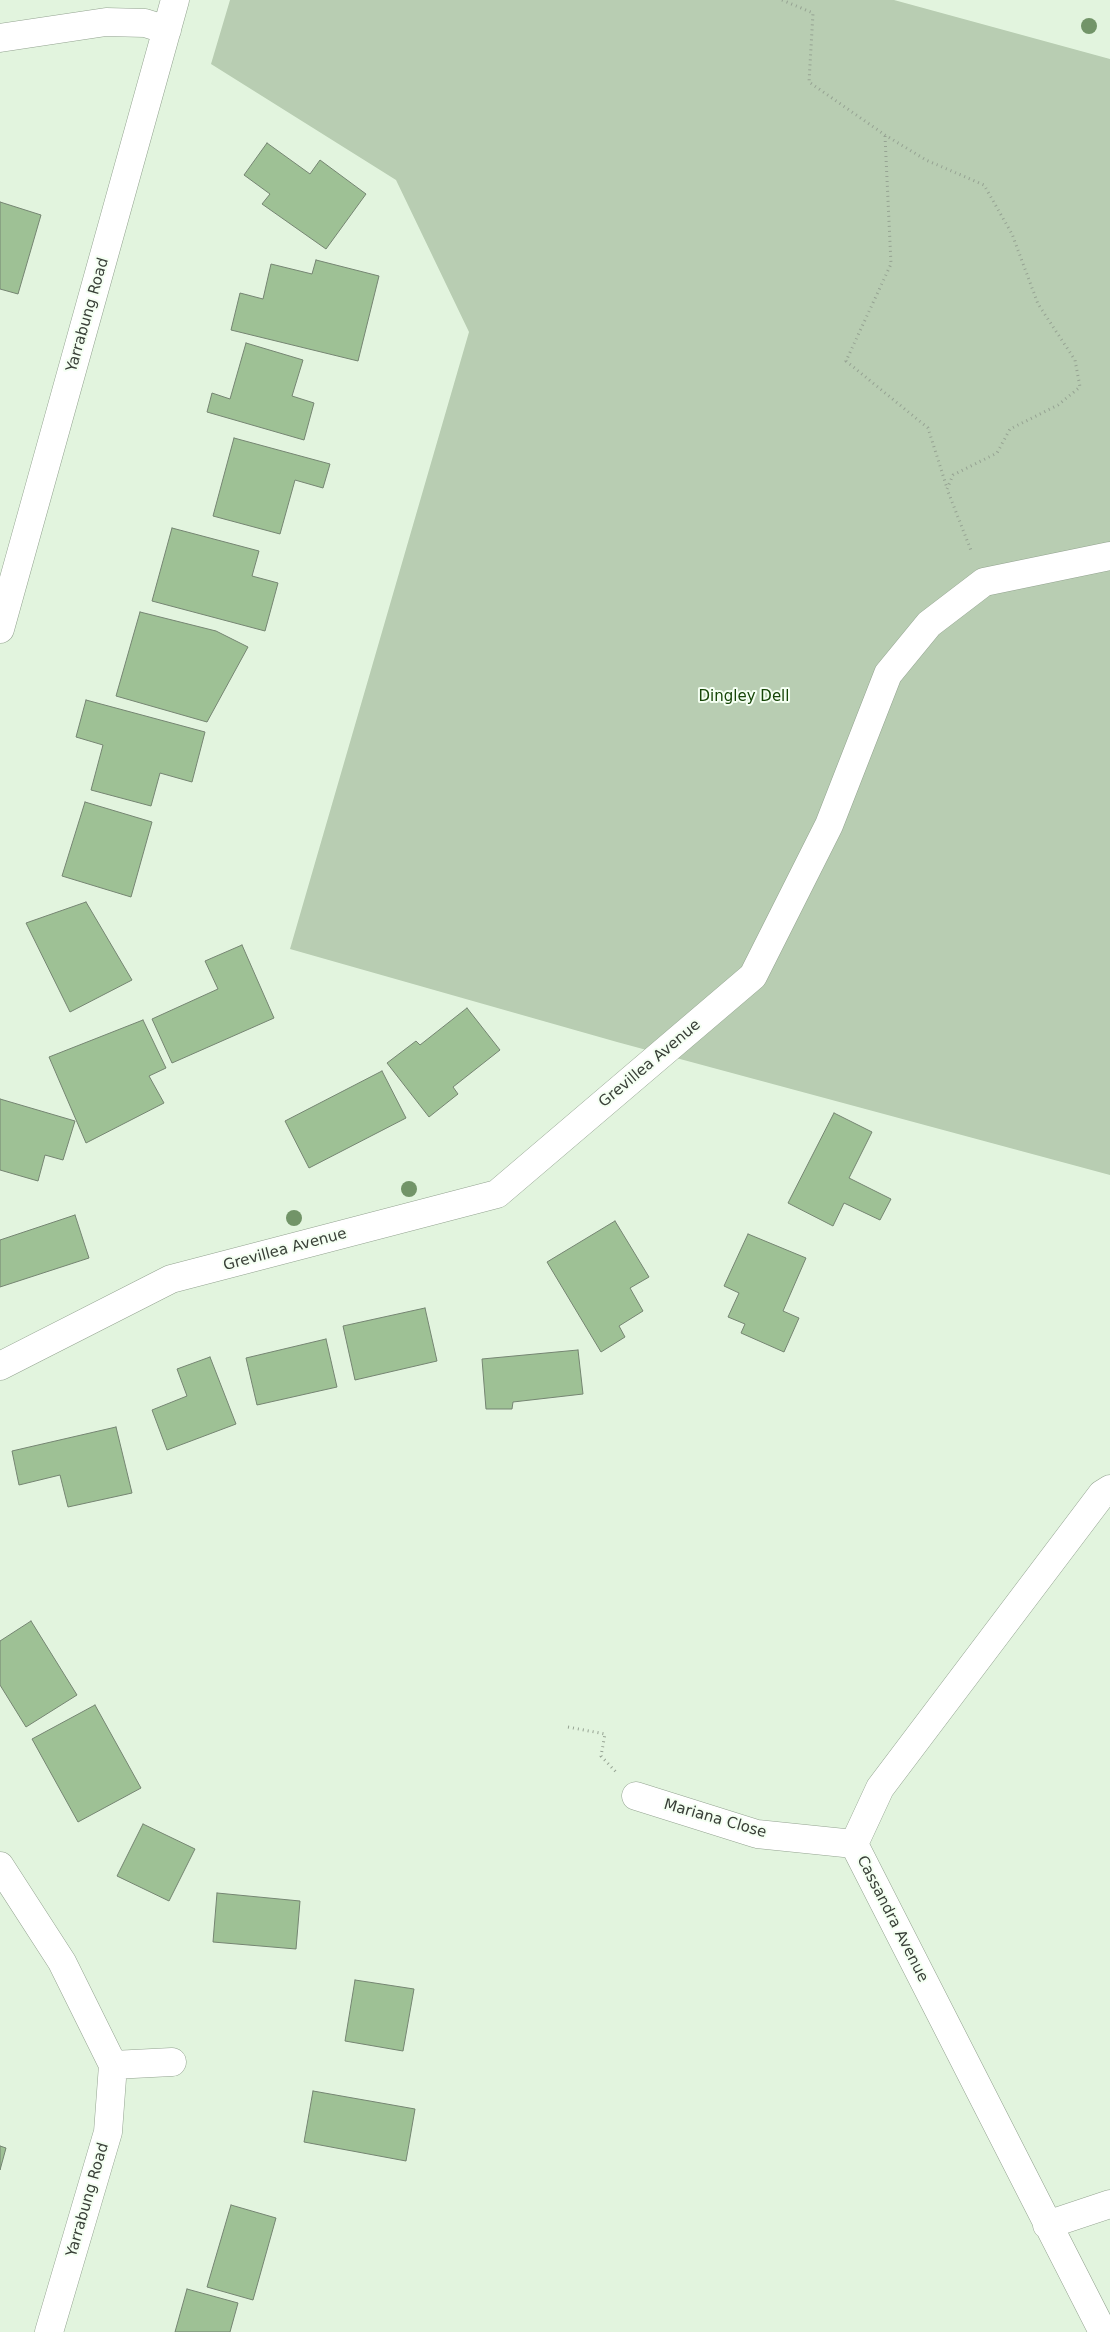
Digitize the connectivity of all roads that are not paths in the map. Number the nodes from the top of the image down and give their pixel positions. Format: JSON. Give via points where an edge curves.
{"nodes":[{"id":1,"x":175,"y":0,"type":"edge"},
{"id":2,"x":167,"y":30,"type":"junction"},
{"id":3,"x":0,"y":38,"type":"edge"},
{"id":4,"x":1110,"y":556,"type":"edge"},
{"id":5,"x":0,"y":630,"type":"edge"},
{"id":6,"x":0,"y":1366,"type":"edge"},
{"id":7,"x":1110,"y":1490,"type":"edge"},
{"id":8,"x":636,"y":1796,"type":"road end"},
{"id":9,"x":854,"y":1844,"type":"junction"},
{"id":10,"x":0,"y":1866,"type":"edge"},
{"id":11,"x":172,"y":2062,"type":"dead end"},
{"id":12,"x":113,"y":2064,"type":"junction"},
{"id":13,"x":1110,"y":2204,"type":"edge"},
{"id":14,"x":1047,"y":2225,"type":"junction"},
{"id":15,"x":49,"y":2332,"type":"edge"},
{"id":16,"x":1103,"y":2332,"type":"edge"}],
"edges":[{"from":1,"to":2,"type":"street","name":"Yarrabung Road"},
{"from":2,"to":3,"type":"street","via":[[145,23],[106,22]]},
{"from":2,"to":5,"type":"street","name":"Yarrabung Road"},
{"from":4,"to":6,"type":"street","name":"Grevillea Avenue","via":[[984,582],[929,624],[888,674],[829,826],[753,976],[497,1194],[171,1279]]},
{"from":7,"to":9,"type":"street","name":"Cassandra Avenue","via":[[1102,1494],[880,1788]]},
{"from":8,"to":9,"type":"street","name":"Mariana Close","via":[[757,1834]]},
{"from":9,"to":14,"type":"street","name":"Cassandra Avenue"},
{"from":10,"to":12,"type":"street","via":[[62,1962]]},
{"from":11,"to":12,"type":"street"},
{"from":12,"to":15,"type":"street","name":"Yarrabung Road","via":[[108,2132]]},
{"from":13,"to":14,"type":"street"},
{"from":14,"to":16,"type":"street","name":"Cassandra Avenue"}]}
